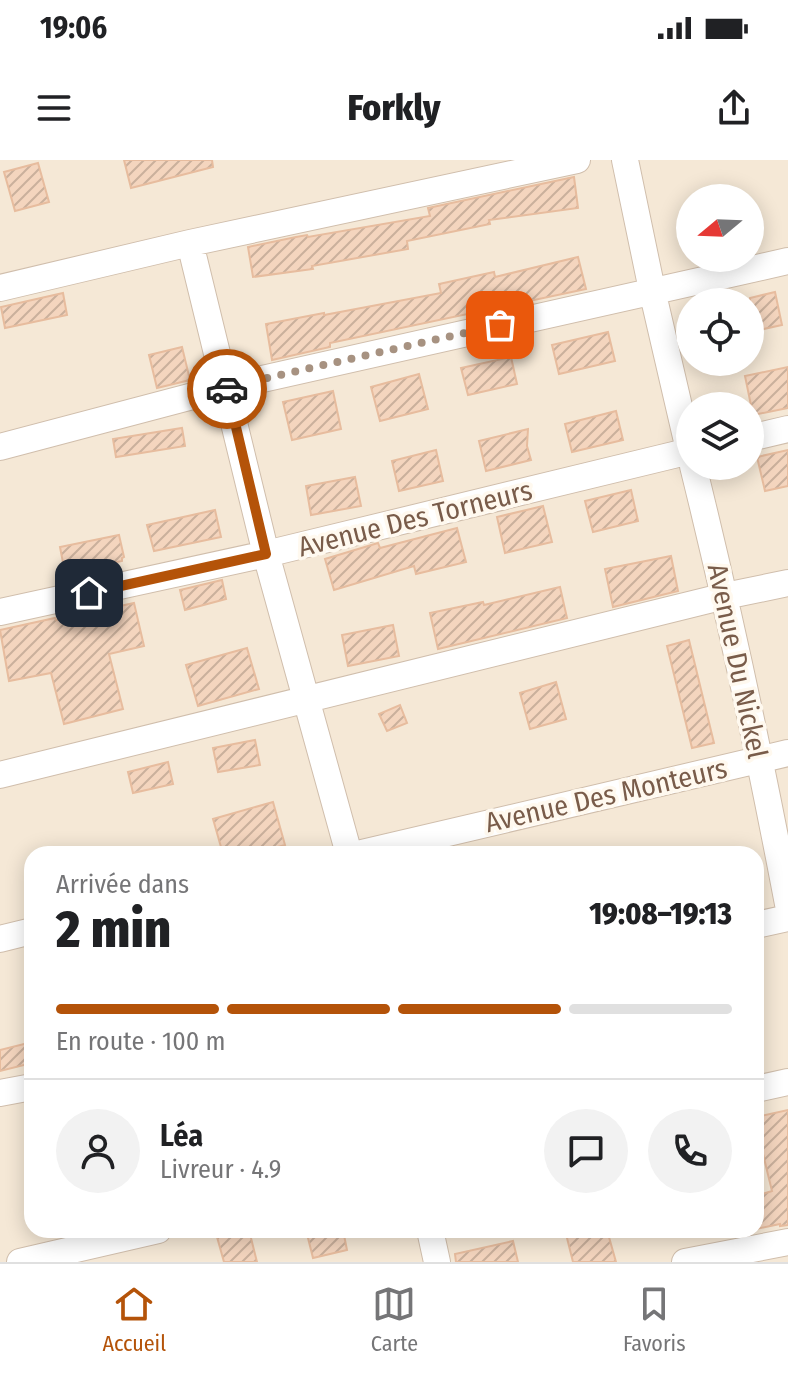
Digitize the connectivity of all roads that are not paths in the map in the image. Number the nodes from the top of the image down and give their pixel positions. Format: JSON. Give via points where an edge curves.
{"nodes":[{"id":1,"x":577,"y":160,"type":"edge"},
{"id":2,"x":625,"y":160,"type":"edge"},
{"id":3,"x":190,"y":243,"type":"junction"},
{"id":4,"x":788,"y":261,"type":"edge"},
{"id":5,"x":0,"y":288,"type":"edge"},
{"id":6,"x":652,"y":290,"type":"junction"},
{"id":7,"x":227,"y":387,"type":"junction"},
{"id":8,"x":676,"y":392,"type":"edge"},
{"id":9,"x":788,"y":429,"type":"edge"},
{"id":10,"x":764,"y":435,"type":"edge"},
{"id":11,"x":0,"y":447,"type":"edge"},
{"id":12,"x":676,"y":455,"type":"edge"},
{"id":13,"x":696,"y":480,"type":"edge"},
{"id":14,"x":266,"y":554,"type":"junction"},
{"id":15,"x":788,"y":583,"type":"edge"},
{"id":16,"x":725,"y":596,"type":"junction"},
{"id":17,"x":0,"y":612,"type":"edge"},
{"id":18,"x":306,"y":700,"type":"junction"},
{"id":19,"x":788,"y":753,"type":"edge"},
{"id":20,"x":760,"y":759,"type":"junction"},
{"id":21,"x":0,"y":775,"type":"edge"},
{"id":22,"x":347,"y":846,"type":"edge"},
{"id":23,"x":392,"y":846,"type":"edge"},
{"id":24,"x":788,"y":904,"type":"edge"},
{"id":25,"x":788,"y":918,"type":"edge"},
{"id":26,"x":764,"y":923,"type":"edge"},
{"id":27,"x":24,"y":933,"type":"edge"},
{"id":28,"x":0,"y":939,"type":"edge"},
{"id":29,"x":788,"y":1082,"type":"edge"},
{"id":30,"x":764,"y":1087,"type":"edge"},
{"id":31,"x":24,"y":1088,"type":"edge"},
{"id":32,"x":0,"y":1093,"type":"edge"},
{"id":33,"x":124,"y":1238,"type":"edge"},
{"id":34,"x":432,"y":1238,"type":"edge"},
{"id":35,"x":788,"y":1242,"type":"edge"},
{"id":36,"x":20,"y":1262,"type":"edge"},
{"id":37,"x":437,"y":1262,"type":"edge"},
{"id":38,"x":685,"y":1262,"type":"edge"}],
"edges":[{"from":1,"to":3,"type":"street"},
{"from":2,"to":6,"type":"street"},
{"from":3,"to":5,"type":"street"},
{"from":3,"to":7,"type":"street"},
{"from":4,"to":6,"type":"street"},
{"from":6,"to":7,"type":"street"},
{"from":6,"to":8,"type":"street"},
{"from":7,"to":11,"type":"street"},
{"from":7,"to":14,"type":"street"},
{"from":9,"to":10,"type":"street"},
{"from":12,"to":14,"type":"street","name":"Avenue Des Torneurs"},
{"from":13,"to":16,"type":"street","name":"Avenue Du Nickel"},
{"from":14,"to":17,"type":"street","name":"Avenue Des Torneurs"},
{"from":14,"to":18,"type":"street"},
{"from":15,"to":16,"type":"street"},
{"from":16,"to":18,"type":"street"},
{"from":16,"to":20,"type":"street","name":"Avenue Du Nickel"},
{"from":18,"to":21,"type":"street"},
{"from":18,"to":22,"type":"street"},
{"from":19,"to":20,"type":"street","name":"Avenue Des Monteurs"},
{"from":20,"to":23,"type":"street","name":"Avenue Des Monteurs"},
{"from":20,"to":24,"type":"street","name":"Avenue Du Nickel"},
{"from":25,"to":26,"type":"street"},
{"from":27,"to":28,"type":"street"},
{"from":29,"to":30,"type":"street"},
{"from":31,"to":32,"type":"street"},
{"from":33,"to":36,"type":"street"},
{"from":34,"to":37,"type":"street"},
{"from":35,"to":38,"type":"street"}]}
